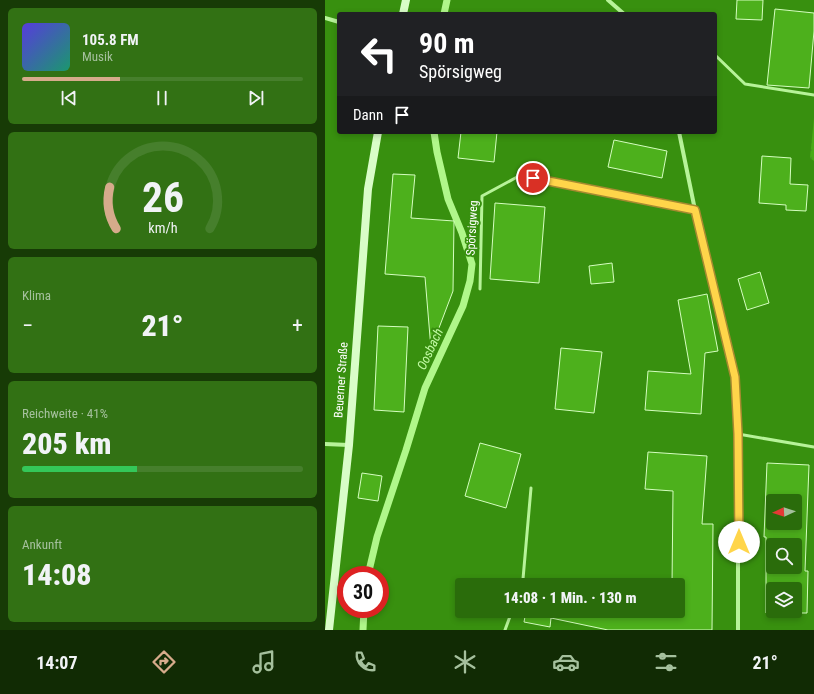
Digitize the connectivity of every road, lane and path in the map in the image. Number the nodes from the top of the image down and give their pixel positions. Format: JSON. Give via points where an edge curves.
{"nodes":[{"id":1,"x":406,"y":0,"type":"edge"},
{"id":2,"x":608,"y":0,"type":"edge"},
{"id":3,"x":403,"y":12,"type":"edge"},
{"id":4,"x":622,"y":12,"type":"edge"},
{"id":5,"x":325,"y":18,"type":"edge"},
{"id":6,"x":337,"y":21,"type":"edge"},
{"id":7,"x":717,"y":57,"type":"edge"},
{"id":8,"x":814,"y":95,"type":"edge"},
{"id":9,"x":378,"y":134,"type":"edge"},
{"id":10,"x":679,"y":134,"type":"edge"},
{"id":11,"x":695,"y":210,"type":"junction"},
{"id":12,"x":479,"y":289,"type":"dead end"},
{"id":13,"x":738,"y":434,"type":"junction"},
{"id":14,"x":325,"y":444,"type":"edge"},
{"id":15,"x":349,"y":445,"type":"junction"},
{"id":16,"x":814,"y":447,"type":"edge"},
{"id":17,"x":531,"y":488,"type":"dead end"},
{"id":18,"x":523,"y":578,"type":"edge"},
{"id":19,"x":509,"y":618,"type":"edge"},
{"id":20,"x":329,"y":630,"type":"edge"},
{"id":21,"x":505,"y":630,"type":"edge"},
{"id":22,"x":738,"y":630,"type":"edge"}],
"edges":[{"from":1,"to":3,"type":"main road"},
{"from":2,"to":4,"type":"street"},
{"from":5,"to":6,"type":"street"},
{"from":7,"to":8,"type":"lane","via":[[745,84]]},
{"from":9,"to":15,"type":"main road","name":"Beuerner Straße","via":[[368,190]]},
{"from":10,"to":11,"type":"street"},
{"from":11,"to":12,"type":"lane","name":"Spörsigweg","via":[[519,176],[482,196]]},
{"from":11,"to":13,"type":"street","via":[[735,377]]},
{"from":13,"to":16,"type":"lane"},
{"from":13,"to":22,"type":"street"},
{"from":14,"to":15,"type":"street"},
{"from":15,"to":20,"type":"main road","name":"Beuerner Straße"},
{"from":17,"to":18,"type":"lane"},
{"from":19,"to":21,"type":"lane"}]}
